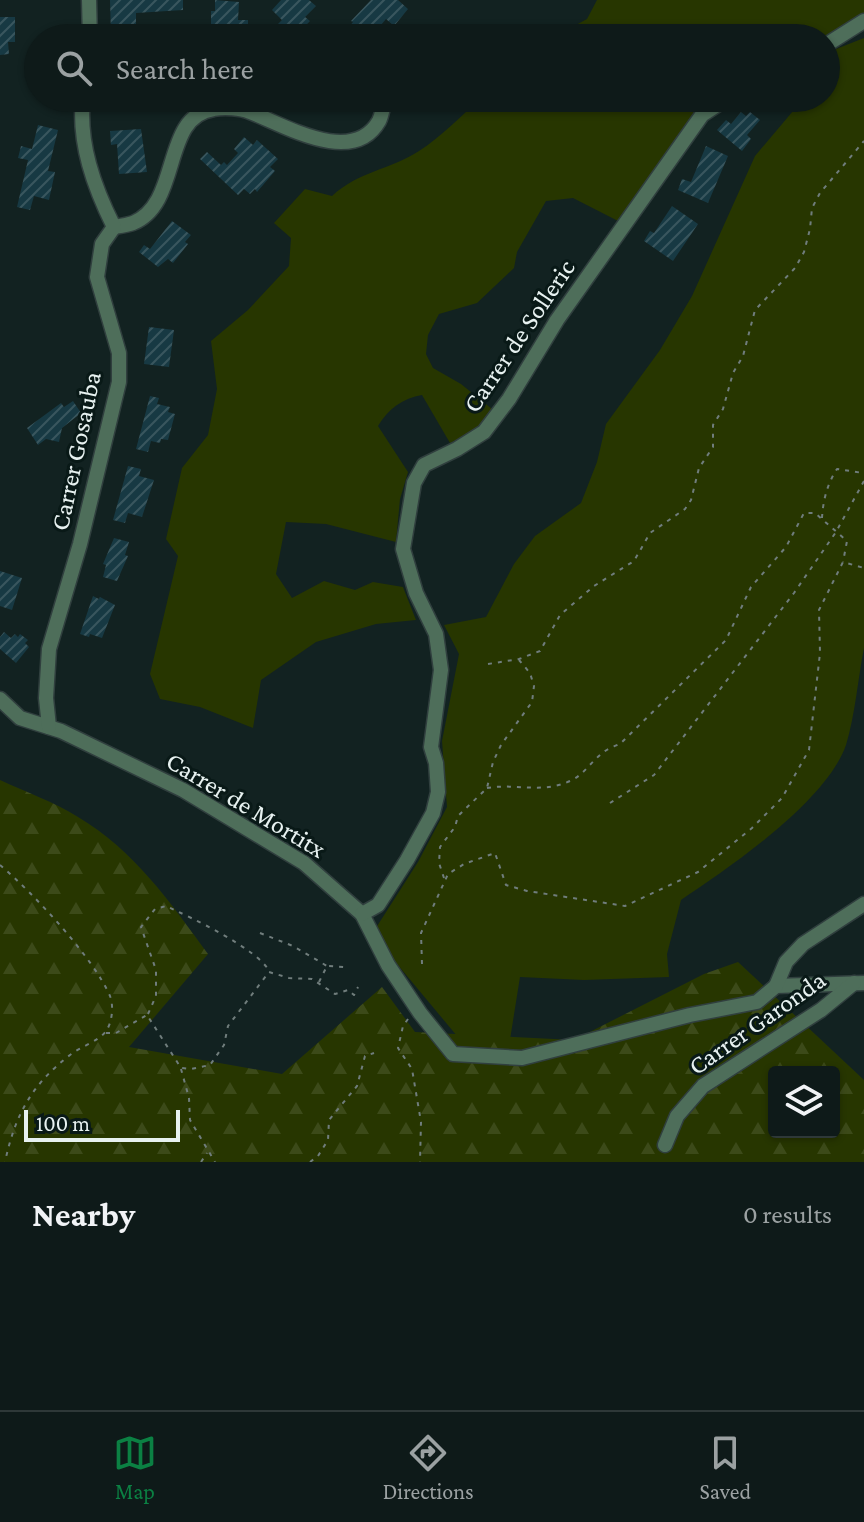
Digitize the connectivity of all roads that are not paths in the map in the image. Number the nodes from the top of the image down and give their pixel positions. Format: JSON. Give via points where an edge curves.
{"nodes":[{"id":1,"x":89,"y":0,"type":"edge"},
{"id":2,"x":864,"y":21,"type":"edge"},
{"id":3,"x":90,"y":24,"type":"edge"},
{"id":4,"x":840,"y":36,"type":"edge"},
{"id":5,"x":83,"y":112,"type":"edge"},
{"id":6,"x":206,"y":112,"type":"edge"},
{"id":7,"x":251,"y":112,"type":"edge"},
{"id":8,"x":382,"y":112,"type":"edge"},
{"id":9,"x":707,"y":112,"type":"edge"},
{"id":10,"x":114,"y":227,"type":"junction"},
{"id":11,"x":0,"y":699,"type":"edge"},
{"id":12,"x":49,"y":727,"type":"junction"},
{"id":13,"x":864,"y":904,"type":"edge"},
{"id":14,"x":362,"y":914,"type":"junction"},
{"id":15,"x":859,"y":983,"type":"edge"},
{"id":16,"x":776,"y":986,"type":"junction"},
{"id":17,"x":665,"y":1145,"type":"dead end"}],
"edges":[{"from":1,"to":3,"type":"street"},
{"from":2,"to":4,"type":"street"},
{"from":5,"to":10,"type":"street","via":[[83,145]]},
{"from":6,"to":10,"type":"street","via":[[193,117],[179,138],[160,199],[134,223]]},
{"from":7,"to":8,"type":"street","via":[[294,133],[344,143],[364,136]]},
{"from":9,"to":14,"type":"street","name":"Carrer de Solleric","via":[[557,320],[484,432],[424,465],[414,483],[403,549],[436,634],[441,670],[431,747],[438,792],[433,813],[407,860],[378,905]]},
{"from":10,"to":12,"type":"street","name":"Carrer Gosauba","via":[[102,244],[97,277],[119,353],[119,382],[49,649]]},
{"from":11,"to":12,"type":"street","name":"Carrer de Mortitx","via":[[20,718]]},
{"from":12,"to":14,"type":"street","name":"Carrer de Mortitx","via":[[183,790],[304,863]]},
{"from":13,"to":16,"type":"street","via":[[803,944],[786,962]]},
{"from":14,"to":16,"type":"street","name":"Carrer de Mortitx","via":[[388,965],[453,1054],[522,1058],[757,1002]]},
{"from":15,"to":16,"type":"street","name":"Carrer de Mortitx"},
{"from":15,"to":17,"type":"street","name":"Carrer Garonda","via":[[703,1086],[677,1116]]}]}
